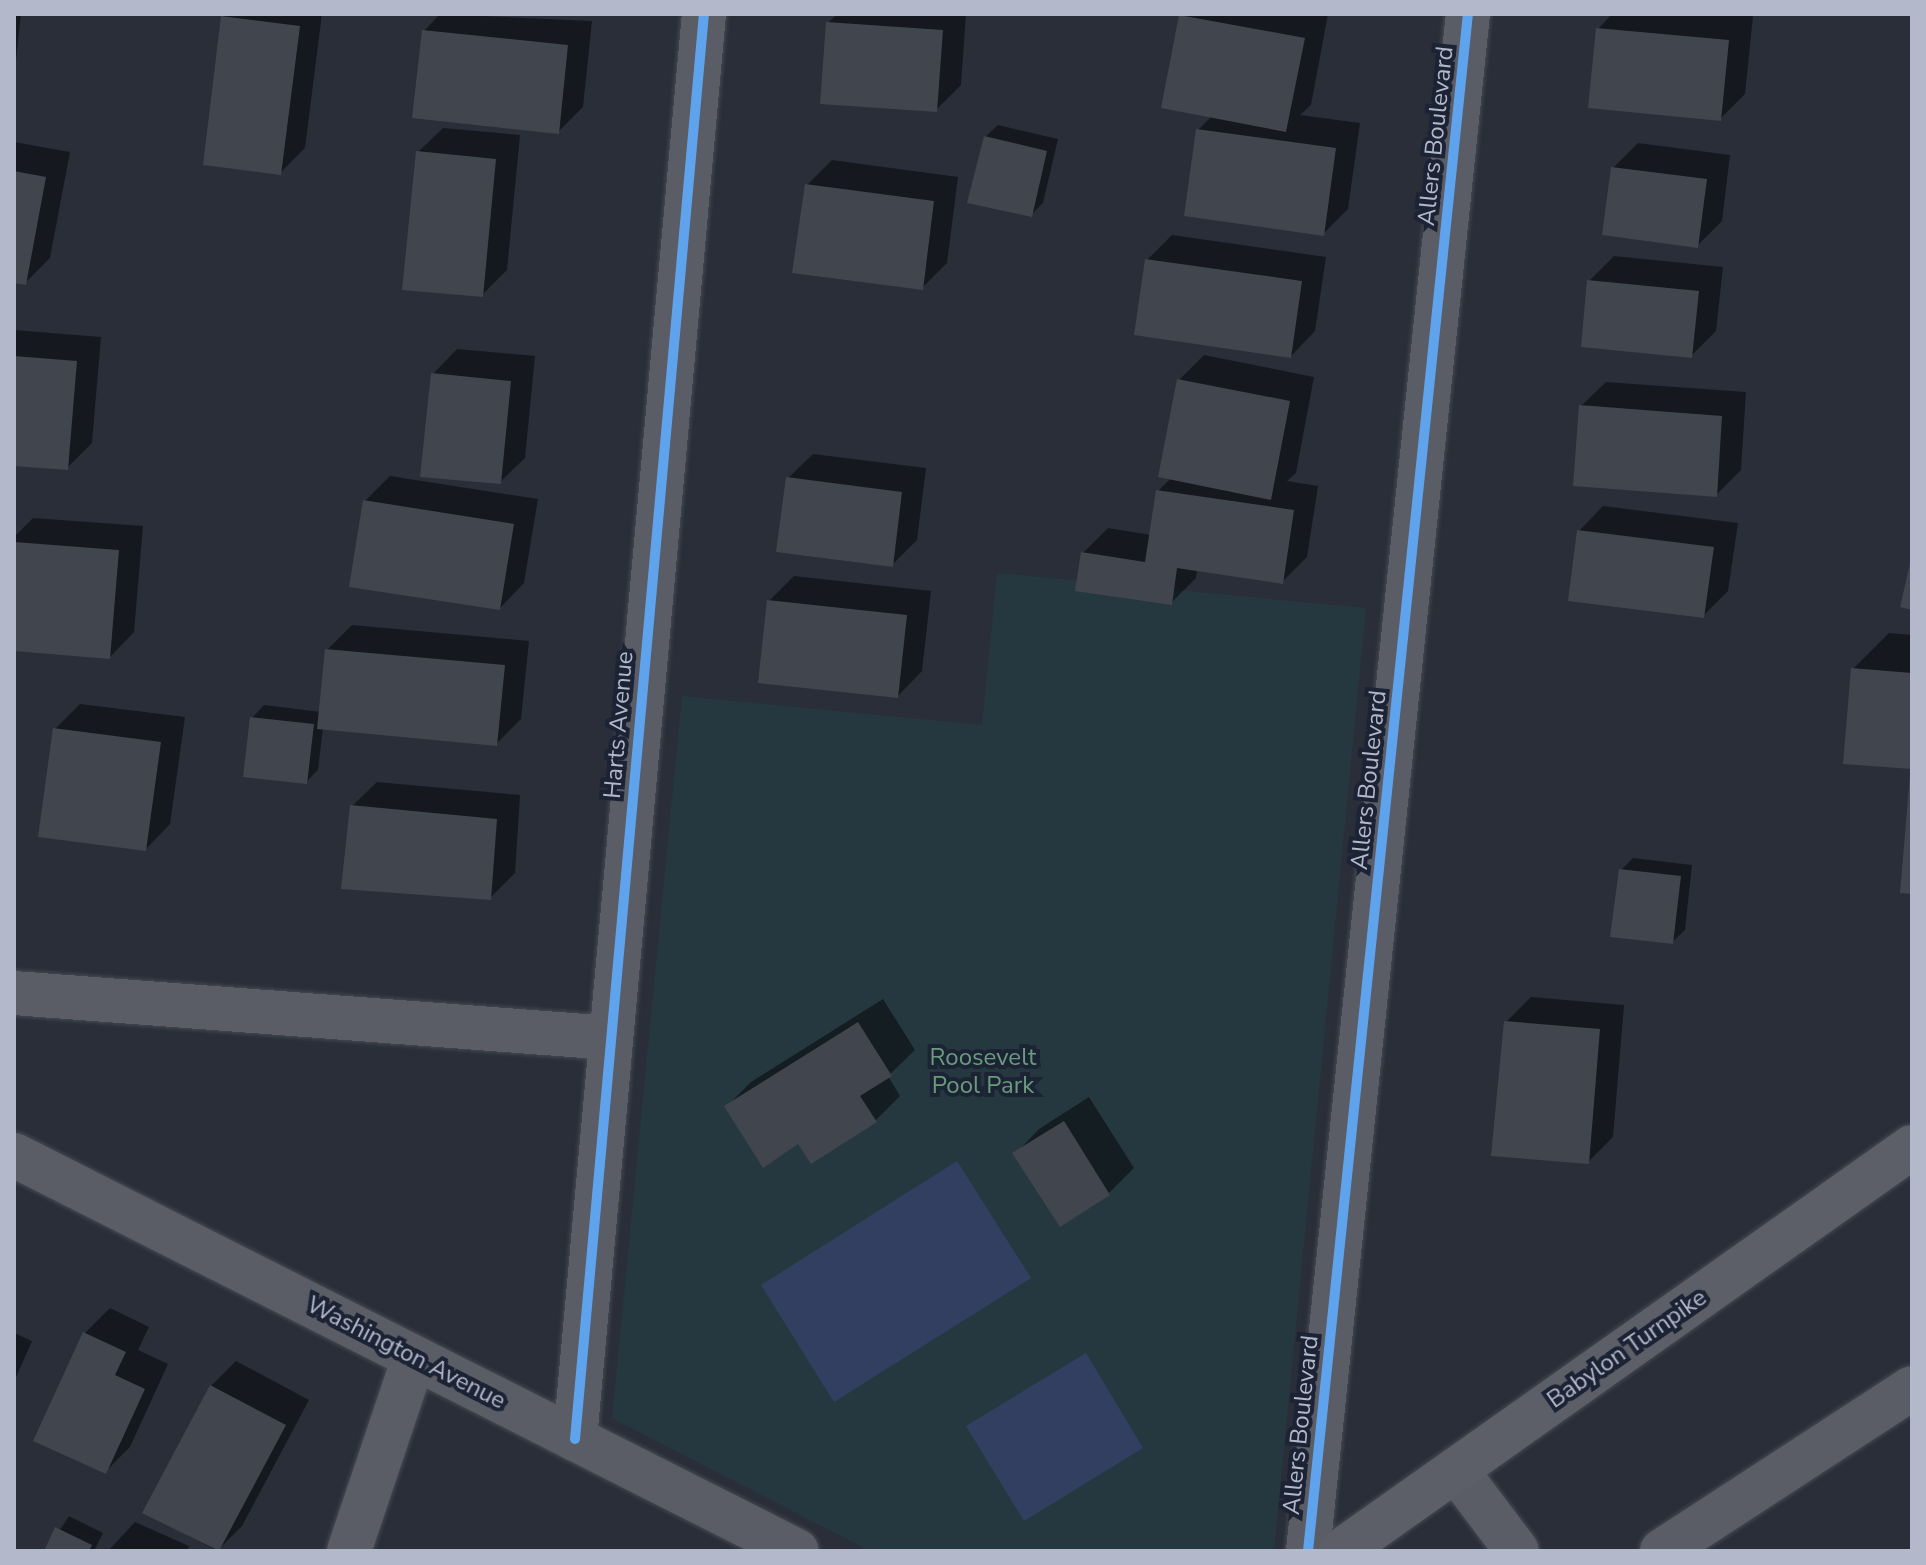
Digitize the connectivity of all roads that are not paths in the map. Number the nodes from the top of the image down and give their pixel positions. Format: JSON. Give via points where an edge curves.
{"nodes":[{"id":1,"x":704,"y":14,"type":"edge"},
{"id":2,"x":1468,"y":14,"type":"edge"},
{"id":3,"x":14,"y":993,"type":"edge"},
{"id":4,"x":611,"y":1038,"type":"junction"},
{"id":5,"x":1912,"y":1147,"type":"edge"},
{"id":6,"x":14,"y":1155,"type":"edge"},
{"id":7,"x":414,"y":1358,"type":"junction"},
{"id":8,"x":1912,"y":1388,"type":"edge"},
{"id":9,"x":575,"y":1439,"type":"junction"},
{"id":10,"x":1456,"y":1470,"type":"junction"},
{"id":11,"x":349,"y":1551,"type":"edge"},
{"id":12,"x":797,"y":1551,"type":"edge"},
{"id":13,"x":1308,"y":1551,"type":"edge"},
{"id":14,"x":1341,"y":1551,"type":"edge"},
{"id":15,"x":1517,"y":1551,"type":"edge"},
{"id":16,"x":1662,"y":1551,"type":"edge"}],
"edges":[{"from":1,"to":4,"type":"street","name":"Harts Avenue"},
{"from":2,"to":13,"type":"street","name":"Allers Boulevard"},
{"from":3,"to":4,"type":"street"},
{"from":4,"to":9,"type":"street","name":"Harts Avenue"},
{"from":5,"to":10,"type":"main road","name":"Babylon Turnpike"},
{"from":6,"to":7,"type":"street","name":"Washington Avenue"},
{"from":7,"to":9,"type":"street","name":"Washington Avenue"},
{"from":7,"to":11,"type":"street"},
{"from":8,"to":16,"type":"street"},
{"from":9,"to":12,"type":"street","name":"Washington Avenue"},
{"from":10,"to":14,"type":"main road","name":"Babylon Turnpike"},
{"from":10,"to":15,"type":"street"}]}
